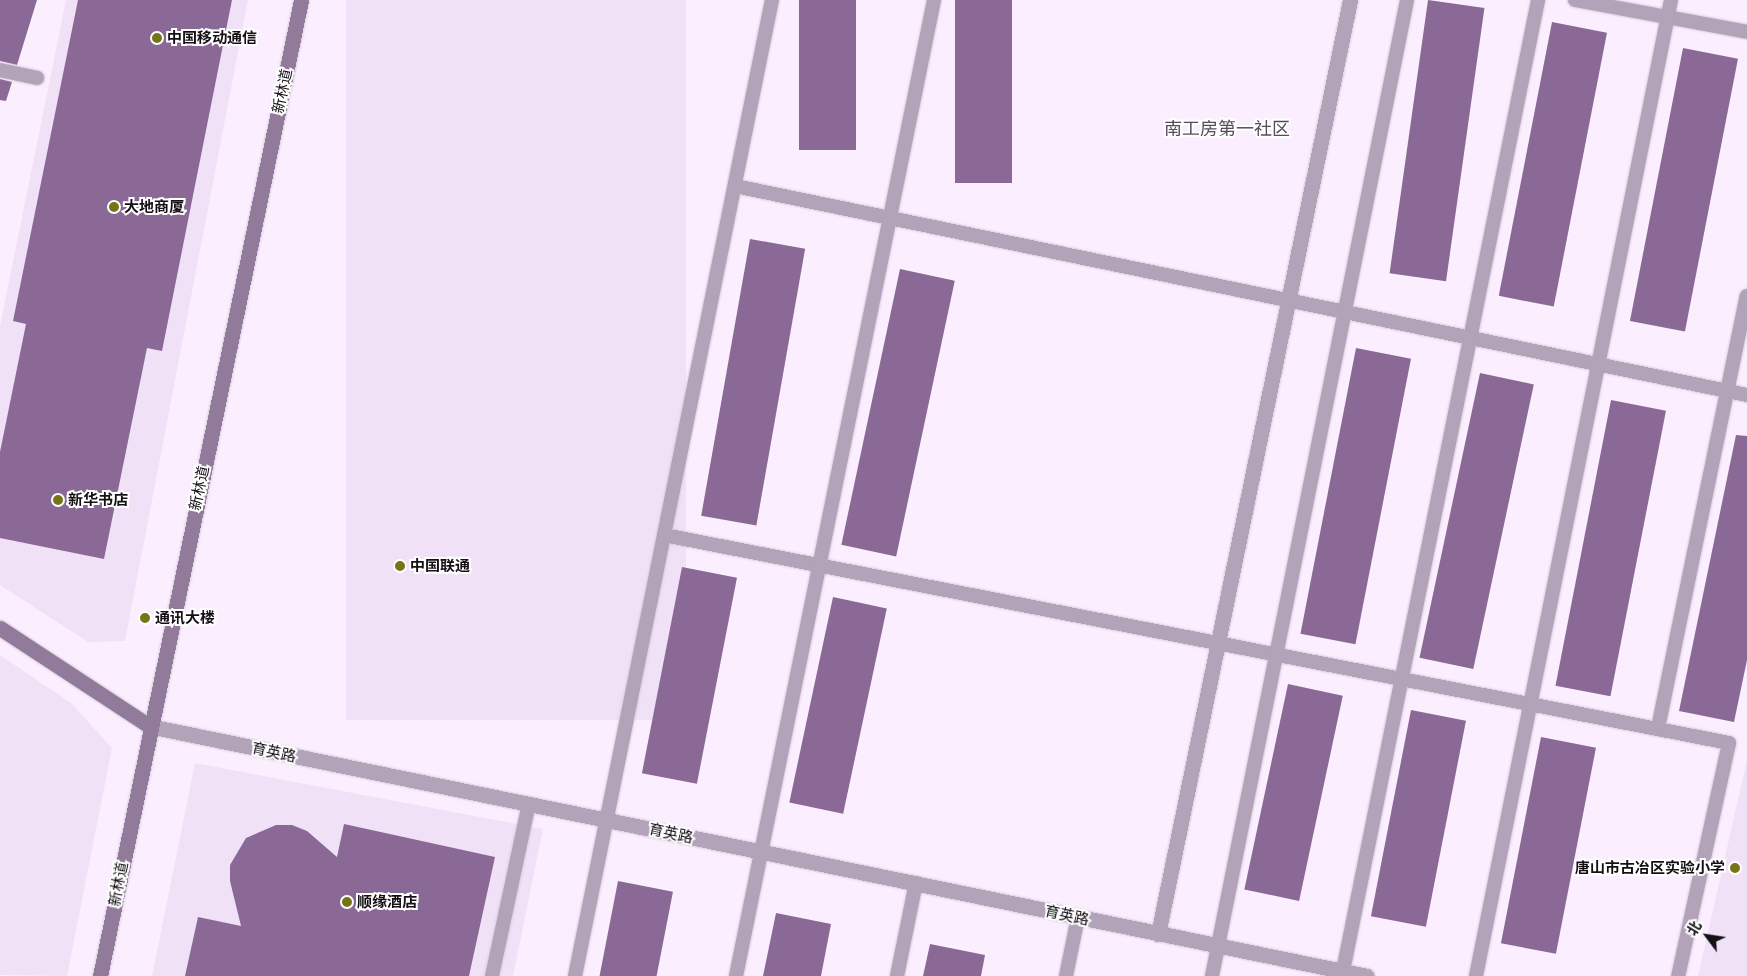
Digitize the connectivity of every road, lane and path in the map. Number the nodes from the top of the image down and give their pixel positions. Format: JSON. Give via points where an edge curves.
{"nodes":[{"id":1,"x":301,"y":0,"type":"edge"},
{"id":2,"x":772,"y":0,"type":"edge"},
{"id":3,"x":934,"y":0,"type":"edge"},
{"id":4,"x":1350,"y":0,"type":"edge"},
{"id":5,"x":1407,"y":0,"type":"edge"},
{"id":6,"x":1538,"y":0,"type":"edge"},
{"id":7,"x":1574,"y":0,"type":"edge"},
{"id":8,"x":1671,"y":0,"type":"edge"},
{"id":9,"x":1668,"y":18,"type":"junction"},
{"id":10,"x":1747,"y":32,"type":"edge"},
{"id":11,"x":0,"y":70,"type":"edge"},
{"id":12,"x":37,"y":78,"type":"dead end"},
{"id":13,"x":735,"y":186,"type":"junction"},
{"id":14,"x":890,"y":218,"type":"junction"},
{"id":15,"x":1747,"y":296,"type":"edge"},
{"id":16,"x":1288,"y":301,"type":"junction"},
{"id":17,"x":1345,"y":312,"type":"junction"},
{"id":18,"x":1470,"y":338,"type":"junction"},
{"id":19,"x":1598,"y":364,"type":"junction"},
{"id":20,"x":1727,"y":391,"type":"junction"},
{"id":21,"x":1747,"y":395,"type":"edge"},
{"id":22,"x":664,"y":535,"type":"junction"},
{"id":23,"x":819,"y":565,"type":"junction"},
{"id":24,"x":0,"y":628,"type":"edge"},
{"id":25,"x":1218,"y":643,"type":"junction"},
{"id":26,"x":1276,"y":654,"type":"junction"},
{"id":27,"x":1402,"y":678,"type":"junction"},
{"id":28,"x":1530,"y":703,"type":"junction"},
{"id":29,"x":149,"y":726,"type":"junction"},
{"id":30,"x":1658,"y":728,"type":"junction"},
{"id":31,"x":529,"y":804,"type":"junction"},
{"id":32,"x":607,"y":820,"type":"junction"},
{"id":33,"x":761,"y":852,"type":"junction"},
{"id":34,"x":916,"y":883,"type":"junction"},
{"id":35,"x":1078,"y":917,"type":"junction"},
{"id":36,"x":1158,"y":934,"type":"junction"},
{"id":37,"x":1218,"y":945,"type":"junction"},
{"id":38,"x":1343,"y":974,"type":"edge"},
{"id":39,"x":100,"y":976,"type":"edge"},
{"id":40,"x":492,"y":976,"type":"edge"},
{"id":41,"x":575,"y":976,"type":"edge"},
{"id":42,"x":736,"y":976,"type":"edge"},
{"id":43,"x":897,"y":976,"type":"edge"},
{"id":44,"x":1066,"y":976,"type":"edge"},
{"id":45,"x":1212,"y":976,"type":"edge"},
{"id":46,"x":1367,"y":976,"type":"edge"},
{"id":47,"x":1476,"y":976,"type":"edge"},
{"id":48,"x":1678,"y":976,"type":"edge"}],
"edges":[{"from":1,"to":29,"type":"street","name":"新林道"},
{"from":2,"to":13,"type":"lane"},
{"from":3,"to":14,"type":"lane"},
{"from":4,"to":16,"type":"street"},
{"from":5,"to":17,"type":"lane"},
{"from":6,"to":18,"type":"lane"},
{"from":7,"to":9,"type":"lane"},
{"from":8,"to":9,"type":"lane"},
{"from":9,"to":10,"type":"lane"},
{"from":9,"to":19,"type":"lane"},
{"from":11,"to":12,"type":"lane"},
{"from":13,"to":14,"type":"lane"},
{"from":13,"to":22,"type":"lane"},
{"from":14,"to":16,"type":"lane"},
{"from":14,"to":23,"type":"lane"},
{"from":15,"to":20,"type":"lane"},
{"from":16,"to":17,"type":"lane"},
{"from":16,"to":25,"type":"street"},
{"from":17,"to":18,"type":"lane"},
{"from":17,"to":26,"type":"lane"},
{"from":18,"to":19,"type":"lane"},
{"from":18,"to":27,"type":"lane"},
{"from":19,"to":20,"type":"lane"},
{"from":19,"to":28,"type":"lane"},
{"from":20,"to":21,"type":"lane"},
{"from":20,"to":30,"type":"lane"},
{"from":22,"to":23,"type":"lane"},
{"from":22,"to":32,"type":"lane"},
{"from":23,"to":25,"type":"lane"},
{"from":23,"to":33,"type":"lane"},
{"from":24,"to":29,"type":"street","name":"育英路"},
{"from":25,"to":26,"type":"lane"},
{"from":25,"to":36,"type":"street"},
{"from":26,"to":27,"type":"lane"},
{"from":26,"to":37,"type":"lane"},
{"from":27,"to":28,"type":"lane"},
{"from":27,"to":38,"type":"lane"},
{"from":28,"to":30,"type":"lane"},
{"from":28,"to":47,"type":"lane"},
{"from":29,"to":31,"type":"street","name":"育英路"},
{"from":29,"to":39,"type":"street","name":"新林道"},
{"from":30,"to":48,"type":"lane","via":[[1729,742]]},
{"from":31,"to":32,"type":"street","name":"育英路"},
{"from":31,"to":40,"type":"lane"},
{"from":32,"to":33,"type":"street","name":"育英路"},
{"from":32,"to":41,"type":"lane"},
{"from":33,"to":34,"type":"street","name":"育英路"},
{"from":33,"to":42,"type":"lane"},
{"from":34,"to":35,"type":"street","name":"育英路"},
{"from":34,"to":43,"type":"lane"},
{"from":35,"to":36,"type":"street","name":"育英路"},
{"from":35,"to":44,"type":"lane"},
{"from":36,"to":37,"type":"street","name":"育英路"},
{"from":37,"to":38,"type":"street","name":"育英路"},
{"from":37,"to":45,"type":"lane"},
{"from":38,"to":46,"type":"street","name":"育英路"}]}
